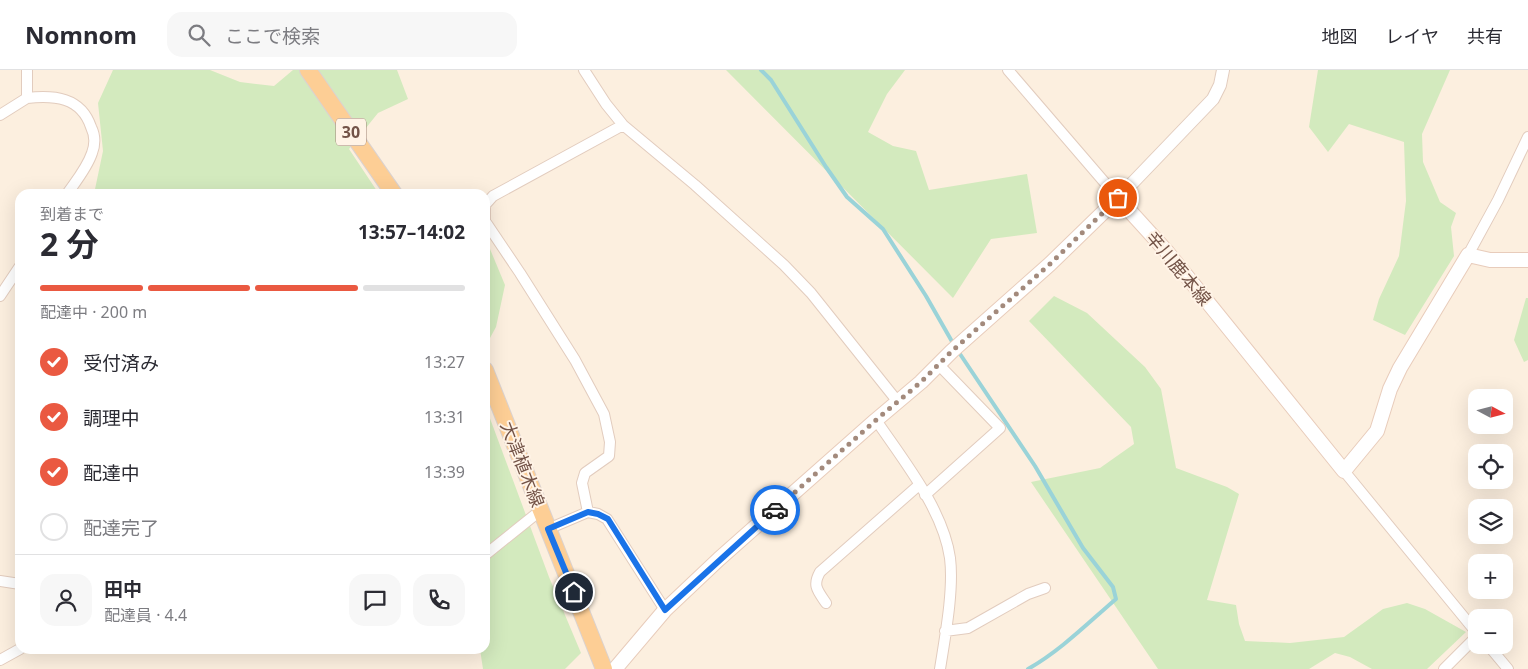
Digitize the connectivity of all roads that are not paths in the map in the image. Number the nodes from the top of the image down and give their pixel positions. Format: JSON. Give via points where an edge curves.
{"nodes":[{"id":1,"x":28,"y":70,"type":"edge"},
{"id":2,"x":308,"y":70,"type":"edge"},
{"id":3,"x":584,"y":70,"type":"edge"},
{"id":4,"x":1008,"y":70,"type":"edge"},
{"id":5,"x":1223,"y":70,"type":"edge"},
{"id":6,"x":27,"y":98,"type":"junction"},
{"id":7,"x":0,"y":115,"type":"edge"},
{"id":8,"x":623,"y":125,"type":"junction"},
{"id":9,"x":1528,"y":137,"type":"edge"},
{"id":10,"x":70,"y":189,"type":"edge"},
{"id":11,"x":391,"y":189,"type":"edge"},
{"id":12,"x":1118,"y":198,"type":"junction"},
{"id":13,"x":490,"y":199,"type":"edge"},
{"id":14,"x":490,"y":228,"type":"edge"},
{"id":15,"x":1468,"y":255,"type":"junction"},
{"id":16,"x":1528,"y":260,"type":"edge"},
{"id":17,"x":15,"y":274,"type":"edge"},
{"id":18,"x":0,"y":296,"type":"edge"},
{"id":19,"x":939,"y":365,"type":"junction"},
{"id":20,"x":490,"y":382,"type":"edge"},
{"id":21,"x":898,"y":402,"type":"junction"},
{"id":22,"x":876,"y":420,"type":"junction"},
{"id":23,"x":1344,"y":471,"type":"junction"},
{"id":24,"x":919,"y":485,"type":"junction"},
{"id":25,"x":925,"y":495,"type":"junction"},
{"id":26,"x":541,"y":510,"type":"junction"},
{"id":27,"x":588,"y":512,"type":"junction"},
{"id":28,"x":548,"y":529,"type":"junction"},
{"id":29,"x":490,"y":551,"type":"edge"},
{"id":30,"x":0,"y":581,"type":"edge"},
{"id":31,"x":15,"y":583,"type":"edge"},
{"id":32,"x":1044,"y":588,"type":"dead end"},
{"id":33,"x":826,"y":603,"type":"dead end"},
{"id":34,"x":665,"y":610,"type":"junction"},
{"id":35,"x":1468,"y":622,"type":"edge"},
{"id":36,"x":945,"y":631,"type":"junction"},
{"id":37,"x":1468,"y":645,"type":"edge"},
{"id":38,"x":15,"y":652,"type":"edge"},
{"id":39,"x":1496,"y":654,"type":"edge"},
{"id":40,"x":0,"y":660,"type":"edge"},
{"id":41,"x":604,"y":669,"type":"edge"},
{"id":42,"x":615,"y":669,"type":"edge"},
{"id":43,"x":940,"y":669,"type":"edge"},
{"id":44,"x":1444,"y":669,"type":"edge"},
{"id":45,"x":1508,"y":669,"type":"edge"}],
"edges":[{"from":1,"to":6,"type":"street"},
{"from":2,"to":11,"type":"main road","number":"30"},
{"from":3,"to":8,"type":"street"},
{"from":4,"to":12,"type":"street"},
{"from":5,"to":12,"type":"street","via":[[1214,99]]},
{"from":6,"to":7,"type":"street"},
{"from":6,"to":10,"type":"street","via":[[58,98],[77,105],[88,117],[94,135],[92,153]]},
{"from":8,"to":13,"type":"street"},
{"from":8,"to":21,"type":"street","via":[[784,265]]},
{"from":9,"to":15,"type":"street"},
{"from":12,"to":19,"type":"main road"},
{"from":12,"to":23,"type":"main road","name":"辛川鹿本線","via":[[1168,253]]},
{"from":14,"to":27,"type":"street","via":[[575,360],[604,414],[610,442],[609,456],[585,473],[582,483]]},
{"from":15,"to":16,"type":"main road","via":[[1490,260]]},
{"from":15,"to":23,"type":"main road","via":[[1400,368],[1377,431]]},
{"from":17,"to":18,"type":"street"},
{"from":19,"to":21,"type":"main road"},
{"from":19,"to":25,"type":"street","via":[[1000,428]]},
{"from":20,"to":26,"type":"main road","name":"大津植木線"},
{"from":21,"to":22,"type":"main road"},
{"from":22,"to":24,"type":"street"},
{"from":22,"to":34,"type":"main road"},
{"from":23,"to":35,"type":"street"},
{"from":24,"to":25,"type":"street"},
{"from":24,"to":33,"type":"street","via":[[820,572],[815,580],[816,587]]},
{"from":25,"to":36,"type":"street","via":[[944,534],[950,559]]},
{"from":26,"to":28,"type":"main road","name":"大津植木線"},
{"from":26,"to":29,"type":"street"},
{"from":27,"to":28,"type":"street"},
{"from":27,"to":34,"type":"street","via":[[608,519]]},
{"from":28,"to":41,"type":"main road","name":"大津植木線"},
{"from":30,"to":31,"type":"street"},
{"from":32,"to":36,"type":"street","via":[[968,628]]},
{"from":34,"to":42,"type":"main road"},
{"from":36,"to":43,"type":"street"},
{"from":37,"to":44,"type":"street"},
{"from":38,"to":40,"type":"street"},
{"from":39,"to":45,"type":"street"}]}
